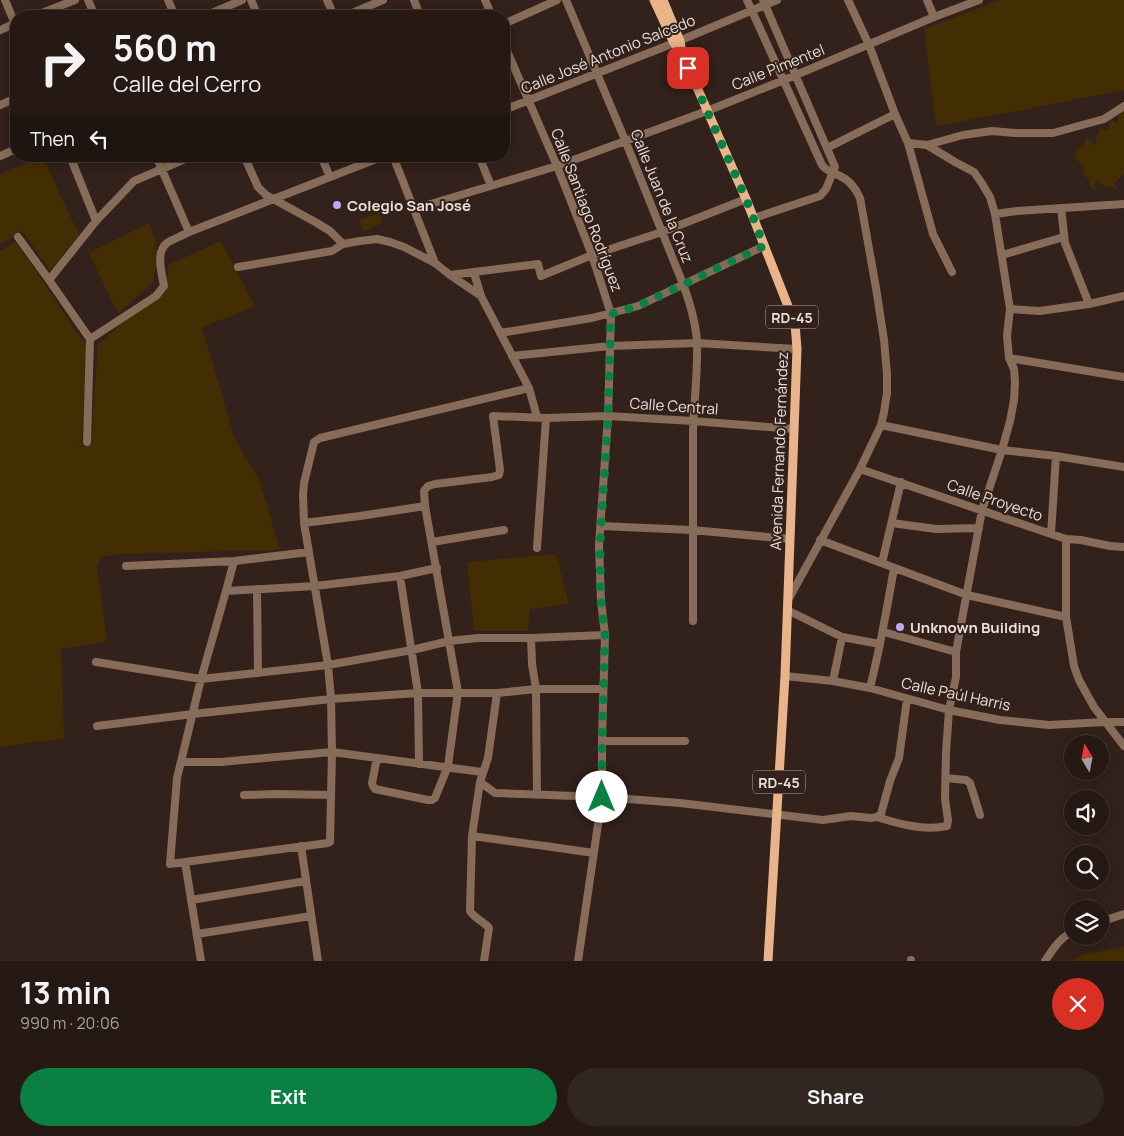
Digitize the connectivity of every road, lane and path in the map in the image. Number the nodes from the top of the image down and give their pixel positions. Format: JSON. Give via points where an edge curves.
{"nodes":[{"id":1,"x":75,"y":0,"type":"edge"},
{"id":2,"x":242,"y":0,"type":"edge"},
{"id":3,"x":383,"y":0,"type":"edge"},
{"id":4,"x":557,"y":0,"type":"edge"},
{"id":5,"x":566,"y":0,"type":"edge"},
{"id":6,"x":654,"y":0,"type":"edge"},
{"id":7,"x":662,"y":0,"type":"edge"},
{"id":8,"x":747,"y":0,"type":"edge"},
{"id":9,"x":777,"y":0,"type":"edge"},
{"id":10,"x":848,"y":0,"type":"edge"},
{"id":11,"x":927,"y":0,"type":"edge"},
{"id":12,"x":979,"y":0,"type":"edge"},
{"id":13,"x":764,"y":3,"type":"edge"},
{"id":14,"x":49,"y":10,"type":"edge"},
{"id":15,"x":219,"y":10,"type":"edge"},
{"id":16,"x":359,"y":10,"type":"edge"},
{"id":17,"x":751,"y":11,"type":"junction"},
{"id":18,"x":934,"y":17,"type":"junction"},
{"id":19,"x":510,"y":21,"type":"edge"},
{"id":20,"x":677,"y":42,"type":"junction"},
{"id":21,"x":869,"y":45,"type":"junction"},
{"id":22,"x":510,"y":57,"type":"edge"},
{"id":23,"x":596,"y":73,"type":"junction"},
{"id":24,"x":795,"y":75,"type":"junction"},
{"id":25,"x":784,"y":80,"type":"junction"},
{"id":26,"x":529,"y":100,"type":"junction"},
{"id":27,"x":1124,"y":106,"type":"edge"},
{"id":28,"x":510,"y":108,"type":"edge"},
{"id":29,"x":707,"y":111,"type":"junction"},
{"id":30,"x":895,"y":114,"type":"junction"},
{"id":31,"x":625,"y":140,"type":"junction"},
{"id":32,"x":908,"y":143,"type":"junction"},
{"id":33,"x":927,"y":145,"type":"junction"},
{"id":34,"x":827,"y":148,"type":"junction"},
{"id":35,"x":72,"y":162,"type":"edge"},
{"id":36,"x":158,"y":162,"type":"edge"},
{"id":37,"x":178,"y":162,"type":"edge"},
{"id":38,"x":247,"y":162,"type":"edge"},
{"id":39,"x":324,"y":162,"type":"edge"},
{"id":40,"x":369,"y":162,"type":"edge"},
{"id":41,"x":395,"y":162,"type":"edge"},
{"id":42,"x":481,"y":162,"type":"edge"},
{"id":43,"x":557,"y":166,"type":"junction"},
{"id":44,"x":161,"y":169,"type":"junction"},
{"id":45,"x":834,"y":172,"type":"junction"},
{"id":46,"x":330,"y":177,"type":"junction"},
{"id":47,"x":491,"y":186,"type":"junction"},
{"id":48,"x":274,"y":199,"type":"junction"},
{"id":49,"x":746,"y":199,"type":"junction"},
{"id":50,"x":1124,"y":204,"type":"edge"},
{"id":51,"x":1061,"y":208,"type":"junction"},
{"id":52,"x":414,"y":209,"type":"junction"},
{"id":53,"x":996,"y":214,"type":"junction"},
{"id":54,"x":754,"y":218,"type":"junction"},
{"id":55,"x":96,"y":221,"type":"junction"},
{"id":56,"x":189,"y":232,"type":"junction"},
{"id":57,"x":662,"y":232,"type":"junction"},
{"id":58,"x":18,"y":237,"type":"dead end"},
{"id":59,"x":1064,"y":237,"type":"junction"},
{"id":60,"x":343,"y":244,"type":"junction"},
{"id":61,"x":764,"y":246,"type":"junction"},
{"id":62,"x":592,"y":255,"type":"junction"},
{"id":63,"x":1002,"y":255,"type":"junction"},
{"id":64,"x":435,"y":264,"type":"junction"},
{"id":65,"x":238,"y":267,"type":"dead end"},
{"id":66,"x":952,"y":272,"type":"dead end"},
{"id":67,"x":470,"y":273,"type":"junction"},
{"id":68,"x":450,"y":275,"type":"junction"},
{"id":69,"x":50,"y":280,"type":"junction"},
{"id":70,"x":463,"y":284,"type":"junction"},
{"id":71,"x":683,"y":284,"type":"junction"},
{"id":72,"x":481,"y":296,"type":"junction"},
{"id":73,"x":1124,"y":296,"type":"edge"},
{"id":74,"x":1089,"y":304,"type":"junction"},
{"id":75,"x":1010,"y":309,"type":"junction"},
{"id":76,"x":611,"y":314,"type":"junction"},
{"id":77,"x":500,"y":333,"type":"junction"},
{"id":78,"x":90,"y":339,"type":"junction"},
{"id":79,"x":697,"y":343,"type":"junction"},
{"id":80,"x":610,"y":346,"type":"junction"},
{"id":81,"x":797,"y":349,"type":"junction"},
{"id":82,"x":512,"y":356,"type":"junction"},
{"id":83,"x":1009,"y":358,"type":"junction"},
{"id":84,"x":1124,"y":377,"type":"edge"},
{"id":85,"x":528,"y":388,"type":"junction"},
{"id":86,"x":608,"y":416,"type":"junction"},
{"id":87,"x":537,"y":417,"type":"junction"},
{"id":88,"x":546,"y":418,"type":"junction"},
{"id":89,"x":693,"y":421,"type":"junction"},
{"id":90,"x":881,"y":425,"type":"junction"},
{"id":91,"x":794,"y":429,"type":"junction"},
{"id":92,"x":87,"y":442,"type":"dead end"},
{"id":93,"x":1002,"y":450,"type":"junction"},
{"id":94,"x":1056,"y":456,"type":"junction"},
{"id":95,"x":1124,"y":467,"type":"edge"},
{"id":96,"x":860,"y":468,"type":"junction"},
{"id":97,"x":901,"y":482,"type":"junction"},
{"id":98,"x":426,"y":506,"type":"junction"},
{"id":99,"x":982,"y":510,"type":"junction"},
{"id":100,"x":304,"y":523,"type":"junction"},
{"id":101,"x":892,"y":523,"type":"junction"},
{"id":102,"x":601,"y":526,"type":"junction"},
{"id":103,"x":979,"y":528,"type":"junction"},
{"id":104,"x":504,"y":530,"type":"dead end"},
{"id":105,"x":692,"y":530,"type":"junction"},
{"id":106,"x":1051,"y":534,"type":"junction"},
{"id":107,"x":790,"y":539,"type":"junction"},
{"id":108,"x":1066,"y":539,"type":"junction"},
{"id":109,"x":820,"y":540,"type":"junction"},
{"id":110,"x":432,"y":542,"type":"junction"},
{"id":111,"x":1124,"y":547,"type":"edge"},
{"id":112,"x":537,"y":548,"type":"dead end"},
{"id":113,"x":308,"y":552,"type":"junction"},
{"id":114,"x":234,"y":561,"type":"junction"},
{"id":115,"x":882,"y":563,"type":"junction"},
{"id":116,"x":126,"y":566,"type":"dead end"},
{"id":117,"x":437,"y":568,"type":"junction"},
{"id":118,"x":894,"y":568,"type":"junction"},
{"id":119,"x":400,"y":576,"type":"junction"},
{"id":120,"x":315,"y":586,"type":"junction"},
{"id":121,"x":257,"y":589,"type":"junction"},
{"id":122,"x":226,"y":590,"type":"junction"},
{"id":123,"x":967,"y":595,"type":"junction"},
{"id":124,"x":787,"y":606,"type":"junction"},
{"id":125,"x":1066,"y":617,"type":"junction"},
{"id":126,"x":693,"y":620,"type":"dead end"},
{"id":127,"x":884,"y":632,"type":"junction"},
{"id":128,"x":605,"y":635,"type":"junction"},
{"id":129,"x":842,"y":637,"type":"junction"},
{"id":130,"x":531,"y":638,"type":"junction"},
{"id":131,"x":448,"y":641,"type":"junction"},
{"id":132,"x":880,"y":644,"type":"junction"},
{"id":133,"x":412,"y":650,"type":"junction"},
{"id":134,"x":956,"y":652,"type":"junction"},
{"id":135,"x":96,"y":662,"type":"dead end"},
{"id":136,"x":328,"y":664,"type":"junction"},
{"id":137,"x":258,"y":673,"type":"junction"},
{"id":138,"x":785,"y":676,"type":"junction"},
{"id":139,"x":201,"y":679,"type":"junction"},
{"id":140,"x":833,"y":681,"type":"junction"},
{"id":141,"x":870,"y":688,"type":"junction"},
{"id":142,"x":536,"y":689,"type":"junction"},
{"id":143,"x":603,"y":689,"type":"junction"},
{"id":144,"x":458,"y":692,"type":"junction"},
{"id":145,"x":418,"y":693,"type":"junction"},
{"id":146,"x":497,"y":693,"type":"junction"},
{"id":147,"x":331,"y":699,"type":"junction"},
{"id":148,"x":908,"y":699,"type":"junction"},
{"id":149,"x":949,"y":710,"type":"junction"},
{"id":150,"x":192,"y":714,"type":"junction"},
{"id":151,"x":1105,"y":722,"type":"junction"},
{"id":152,"x":1124,"y":722,"type":"edge"},
{"id":153,"x":97,"y":726,"type":"dead end"},
{"id":154,"x":685,"y":740,"type":"dead end"},
{"id":155,"x":602,"y":741,"type":"junction"},
{"id":156,"x":1124,"y":746,"type":"edge"},
{"id":157,"x":332,"y":752,"type":"junction"},
{"id":158,"x":377,"y":758,"type":"junction"},
{"id":159,"x":181,"y":762,"type":"junction"},
{"id":160,"x":419,"y":764,"type":"junction"},
{"id":161,"x":448,"y":766,"type":"junction"},
{"id":162,"x":482,"y":772,"type":"junction"},
{"id":163,"x":946,"y":778,"type":"junction"},
{"id":164,"x":480,"y":782,"type":"junction"},
{"id":165,"x":536,"y":794,"type":"junction"},
{"id":166,"x":244,"y":795,"type":"dead end"},
{"id":167,"x":331,"y":795,"type":"junction"},
{"id":168,"x":602,"y":797,"type":"junction"},
{"id":169,"x":777,"y":814,"type":"junction"},
{"id":170,"x":980,"y":815,"type":"dead end"},
{"id":171,"x":878,"y":817,"type":"junction"},
{"id":172,"x":472,"y":836,"type":"junction"},
{"id":173,"x":301,"y":846,"type":"junction"},
{"id":174,"x":594,"y":853,"type":"junction"},
{"id":175,"x":185,"y":862,"type":"junction"},
{"id":176,"x":306,"y":881,"type":"junction"},
{"id":177,"x":191,"y":900,"type":"junction"},
{"id":178,"x":1124,"y":914,"type":"edge"},
{"id":179,"x":311,"y":916,"type":"junction"},
{"id":180,"x":1109,"y":919,"type":"edge"},
{"id":181,"x":197,"y":934,"type":"junction"},
{"id":182,"x":1064,"y":937,"type":"edge"},
{"id":183,"x":201,"y":961,"type":"edge"},
{"id":184,"x":318,"y":961,"type":"edge"},
{"id":185,"x":484,"y":961,"type":"edge"},
{"id":186,"x":578,"y":961,"type":"edge"},
{"id":187,"x":768,"y":961,"type":"edge"},
{"id":188,"x":1045,"y":961,"type":"edge"}],
"edges":[{"from":1,"to":14,"type":"street"},
{"from":2,"to":15,"type":"street"},
{"from":3,"to":16,"type":"street"},
{"from":4,"to":19,"type":"street"},
{"from":5,"to":23,"type":"street","name":"Calle Juan de la Cruz"},
{"from":6,"to":20,"type":"main road","name":"Avenida Fernando Fernández","number":"RD-45"},
{"from":7,"to":20,"type":"main road","name":"Avenida Fernando Fernández","number":"RD-45"},
{"from":8,"to":17,"type":"street"},
{"from":9,"to":13,"type":"street","name":"Calle José Antonio Salcedo"},
{"from":10,"to":21,"type":"street"},
{"from":11,"to":18,"type":"street"},
{"from":12,"to":18,"type":"street","name":"Calle Pimentel"},
{"from":13,"to":17,"type":"street","name":"Calle José Antonio Salcedo"},
{"from":13,"to":24,"type":"street"},
{"from":17,"to":20,"type":"street","name":"Calle José Antonio Salcedo"},
{"from":17,"to":25,"type":"street"},
{"from":18,"to":21,"type":"street","name":"Calle Pimentel"},
{"from":20,"to":23,"type":"street","name":"Calle José Antonio Salcedo"},
{"from":20,"to":29,"type":"main road","name":"Avenida Fernando Fernández","number":"RD-45"},
{"from":21,"to":24,"type":"street","name":"Calle Pimentel"},
{"from":21,"to":30,"type":"street"},
{"from":22,"to":26,"type":"street","name":"Calle Santiago Rodríguez"},
{"from":23,"to":26,"type":"street","name":"Calle José Antonio Salcedo"},
{"from":23,"to":31,"type":"street","name":"Calle Juan de la Cruz"},
{"from":24,"to":25,"type":"street","name":"Calle Pimentel"},
{"from":24,"to":34,"type":"street"},
{"from":25,"to":29,"type":"street","name":"Calle Pimentel"},
{"from":25,"to":45,"type":"street","via":[[822,165],[827,171]]},
{"from":26,"to":28,"type":"street","name":"Calle José Antonio Salcedo"},
{"from":26,"to":43,"type":"street","name":"Calle Santiago Rodríguez"},
{"from":27,"to":33,"type":"street","via":[[1104,119],[1054,132],[992,131]]},
{"from":29,"to":31,"type":"street","name":"Calle Pimentel"},
{"from":29,"to":49,"type":"main road","name":"Avenida Fernando Fernández","number":"RD-45"},
{"from":30,"to":32,"type":"street"},
{"from":30,"to":34,"type":"street"},
{"from":31,"to":43,"type":"street","name":"Calle Pimentel"},
{"from":31,"to":57,"type":"street","name":"Calle Juan de la Cruz"},
{"from":32,"to":33,"type":"street"},
{"from":32,"to":66,"type":"street","via":[[933,234]]},
{"from":33,"to":53,"type":"street","via":[[974,172],[990,197]]},
{"from":34,"to":45,"type":"street"},
{"from":35,"to":55,"type":"street"},
{"from":36,"to":44,"type":"street"},
{"from":37,"to":44,"type":"street"},
{"from":38,"to":48,"type":"street","via":[[258,187]]},
{"from":39,"to":46,"type":"street"},
{"from":40,"to":46,"type":"street"},
{"from":41,"to":52,"type":"street"},
{"from":42,"to":47,"type":"street"},
{"from":43,"to":47,"type":"street","name":"Calle Pimentel"},
{"from":43,"to":62,"type":"street","name":"Calle Santiago Rodríguez"},
{"from":44,"to":55,"type":"street","via":[[134,181]]},
{"from":44,"to":56,"type":"street"},
{"from":45,"to":54,"type":"street","via":[[820,196]]},
{"from":45,"to":90,"type":"street","via":[[844,177],[860,198],[884,340],[887,393]]},
{"from":46,"to":48,"type":"street"},
{"from":47,"to":52,"type":"street","name":"Calle Pimentel"},
{"from":48,"to":56,"type":"street"},
{"from":48,"to":60,"type":"street","via":[[330,231]]},
{"from":49,"to":54,"type":"main road","name":"Avenida Fernando Fernández","number":"RD-45"},
{"from":49,"to":57,"type":"street"},
{"from":50,"to":51,"type":"street"},
{"from":51,"to":53,"type":"street"},
{"from":51,"to":59,"type":"street"},
{"from":52,"to":64,"type":"street"},
{"from":53,"to":63,"type":"street"},
{"from":54,"to":61,"type":"main road","name":"Avenida Fernando Fernández","number":"RD-45"},
{"from":55,"to":69,"type":"street"},
{"from":56,"to":78,"type":"street","via":[[166,244],[162,250],[164,286],[156,296]]},
{"from":57,"to":62,"type":"street"},
{"from":57,"to":71,"type":"street","name":"Calle Juan de la Cruz"},
{"from":58,"to":69,"type":"street"},
{"from":59,"to":63,"type":"street"},
{"from":59,"to":74,"type":"street"},
{"from":60,"to":64,"type":"street","via":[[377,239],[404,247]]},
{"from":60,"to":65,"type":"street","via":[[332,251]]},
{"from":61,"to":71,"type":"street"},
{"from":61,"to":81,"type":"main road","name":"Avenida Fernando Fernández","number":"RD-45","via":[[795,324]]},
{"from":62,"to":67,"type":"street","via":[[541,276],[538,264]]},
{"from":62,"to":76,"type":"street","name":"Calle Santiago Rodríguez"},
{"from":63,"to":75,"type":"street"},
{"from":64,"to":68,"type":"street"},
{"from":67,"to":68,"type":"street"},
{"from":67,"to":70,"type":"street"},
{"from":67,"to":72,"type":"street"},
{"from":68,"to":70,"type":"street"},
{"from":69,"to":78,"type":"street"},
{"from":70,"to":72,"type":"street"},
{"from":71,"to":76,"type":"street","via":[[638,306]]},
{"from":71,"to":79,"type":"street","name":"Calle Juan de la Cruz"},
{"from":72,"to":77,"type":"street"},
{"from":73,"to":74,"type":"street"},
{"from":74,"to":75,"type":"street","via":[[1040,311]]},
{"from":75,"to":83,"type":"street"},
{"from":76,"to":77,"type":"street"},
{"from":76,"to":80,"type":"street","name":"Calle Santiago Rodríguez"},
{"from":77,"to":82,"type":"street"},
{"from":78,"to":92,"type":"street"},
{"from":79,"to":80,"type":"street"},
{"from":79,"to":81,"type":"street"},
{"from":79,"to":89,"type":"street","name":"Calle Juan de la Cruz"},
{"from":80,"to":82,"type":"street"},
{"from":80,"to":86,"type":"street","name":"Calle Santiago Rodríguez"},
{"from":81,"to":91,"type":"main road","name":"Avenida Fernando Fernández","number":"RD-45"},
{"from":82,"to":85,"type":"street"},
{"from":83,"to":84,"type":"street"},
{"from":83,"to":93,"type":"street","via":[[1014,369],[1014,400]]},
{"from":85,"to":87,"type":"street"},
{"from":85,"to":100,"type":"street","via":[[320,438],[314,442],[304,483]]},
{"from":86,"to":88,"type":"street","name":"Calle Central"},
{"from":86,"to":89,"type":"street","name":"Calle Central"},
{"from":86,"to":102,"type":"street","name":"Calle Santiago Rodríguez"},
{"from":87,"to":88,"type":"street","name":"Calle Central"},
{"from":87,"to":98,"type":"street","name":"Calle Central","via":[[493,416],[499,475],[428,486],[424,491]]},
{"from":88,"to":112,"type":"street"},
{"from":89,"to":91,"type":"street","name":"Calle Central"},
{"from":89,"to":105,"type":"street","name":"Calle Juan de la Cruz"},
{"from":90,"to":93,"type":"street"},
{"from":90,"to":96,"type":"street"},
{"from":91,"to":107,"type":"main road","name":"Avenida Fernando Fernández","number":"RD-45"},
{"from":93,"to":94,"type":"street"},
{"from":93,"to":99,"type":"street"},
{"from":94,"to":95,"type":"street"},
{"from":94,"to":106,"type":"street"},
{"from":96,"to":97,"type":"street","name":"Calle Proyecto"},
{"from":96,"to":109,"type":"street"},
{"from":97,"to":99,"type":"street","name":"Calle Proyecto"},
{"from":97,"to":101,"type":"street"},
{"from":98,"to":100,"type":"street"},
{"from":98,"to":110,"type":"street"},
{"from":99,"to":103,"type":"street"},
{"from":99,"to":106,"type":"street","name":"Calle Proyecto"},
{"from":100,"to":113,"type":"street"},
{"from":101,"to":103,"type":"street","via":[[936,529]]},
{"from":101,"to":115,"type":"street"},
{"from":102,"to":105,"type":"street"},
{"from":102,"to":128,"type":"street","name":"Calle Santiago Rodríguez","via":[[601,601]]},
{"from":103,"to":123,"type":"street"},
{"from":104,"to":110,"type":"street"},
{"from":105,"to":107,"type":"street"},
{"from":105,"to":126,"type":"street","name":"Calle Juan de la Cruz"},
{"from":106,"to":108,"type":"street","name":"Calle Proyecto"},
{"from":107,"to":124,"type":"main road","name":"Avenida Fernando Fernández","number":"RD-45"},
{"from":108,"to":111,"type":"street","name":"Calle Proyecto"},
{"from":108,"to":125,"type":"street"},
{"from":109,"to":115,"type":"street"},
{"from":109,"to":124,"type":"street"},
{"from":110,"to":117,"type":"street"},
{"from":113,"to":114,"type":"street"},
{"from":113,"to":120,"type":"street"},
{"from":114,"to":116,"type":"street"},
{"from":114,"to":122,"type":"street"},
{"from":115,"to":118,"type":"street"},
{"from":117,"to":119,"type":"street"},
{"from":117,"to":131,"type":"street"},
{"from":118,"to":123,"type":"street"},
{"from":118,"to":127,"type":"street"},
{"from":119,"to":120,"type":"street"},
{"from":119,"to":133,"type":"street"},
{"from":120,"to":121,"type":"street"},
{"from":120,"to":136,"type":"street"},
{"from":121,"to":122,"type":"street"},
{"from":121,"to":137,"type":"street"},
{"from":122,"to":139,"type":"street"},
{"from":123,"to":125,"type":"street"},
{"from":123,"to":134,"type":"street"},
{"from":124,"to":129,"type":"street"},
{"from":124,"to":138,"type":"main road","number":"RD-45"},
{"from":125,"to":151,"type":"street","via":[[1079,680]]},
{"from":127,"to":132,"type":"street"},
{"from":127,"to":134,"type":"street"},
{"from":128,"to":130,"type":"street"},
{"from":128,"to":143,"type":"street","name":"Calle Santiago Rodríguez"},
{"from":129,"to":132,"type":"street"},
{"from":129,"to":140,"type":"street"},
{"from":130,"to":131,"type":"street"},
{"from":130,"to":142,"type":"street"},
{"from":131,"to":133,"type":"street"},
{"from":131,"to":144,"type":"street"},
{"from":132,"to":141,"type":"street"},
{"from":133,"to":136,"type":"street"},
{"from":133,"to":145,"type":"street"},
{"from":134,"to":149,"type":"street","via":[[956,677]]},
{"from":135,"to":139,"type":"street"},
{"from":136,"to":137,"type":"street"},
{"from":136,"to":147,"type":"street"},
{"from":137,"to":139,"type":"street"},
{"from":138,"to":140,"type":"street","name":"Calle Paúl Harris"},
{"from":138,"to":169,"type":"main road","number":"RD-45"},
{"from":139,"to":150,"type":"street"},
{"from":140,"to":141,"type":"street","name":"Calle Paúl Harris"},
{"from":141,"to":148,"type":"street","name":"Calle Paúl Harris"},
{"from":142,"to":143,"type":"street"},
{"from":142,"to":146,"type":"street"},
{"from":142,"to":165,"type":"street"},
{"from":143,"to":155,"type":"street","name":"Calle Santiago Rodríguez"},
{"from":144,"to":145,"type":"street"},
{"from":144,"to":146,"type":"street"},
{"from":144,"to":161,"type":"street"},
{"from":145,"to":147,"type":"street"},
{"from":145,"to":160,"type":"street"},
{"from":146,"to":162,"type":"street","via":[[488,758]]},
{"from":147,"to":150,"type":"street"},
{"from":147,"to":157,"type":"street"},
{"from":148,"to":149,"type":"street","name":"Calle Paúl Harris"},
{"from":148,"to":171,"type":"street","via":[[899,758]]},
{"from":149,"to":151,"type":"street","name":"Calle Paúl Harris","via":[[1049,725]]},
{"from":149,"to":163,"type":"street"},
{"from":150,"to":153,"type":"street"},
{"from":150,"to":159,"type":"street"},
{"from":151,"to":152,"type":"street","name":"Calle Paúl Harris"},
{"from":151,"to":156,"type":"street"},
{"from":154,"to":155,"type":"street"},
{"from":155,"to":168,"type":"street","name":"Calle Santiago Rodríguez"},
{"from":157,"to":158,"type":"street"},
{"from":157,"to":159,"type":"street","via":[[221,762]]},
{"from":157,"to":167,"type":"street"},
{"from":158,"to":160,"type":"street"},
{"from":158,"to":161,"type":"street","via":[[372,783],[375,788],[428,800],[434,798]]},
{"from":159,"to":175,"type":"street","via":[[170,864]]},
{"from":160,"to":161,"type":"street"},
{"from":161,"to":162,"type":"street"},
{"from":162,"to":164,"type":"street"},
{"from":163,"to":170,"type":"street","via":[[970,783]]},
{"from":163,"to":171,"type":"street","via":[[947,826],[918,827]]},
{"from":164,"to":165,"type":"street","via":[[495,793]]},
{"from":164,"to":172,"type":"street"},
{"from":165,"to":168,"type":"street"},
{"from":166,"to":167,"type":"street"},
{"from":167,"to":173,"type":"street","via":[[330,842]]},
{"from":168,"to":169,"type":"street","via":[[680,802]]},
{"from":168,"to":174,"type":"street","name":"Calle Santiago Rodríguez"},
{"from":169,"to":171,"type":"street","via":[[823,820]]},
{"from":169,"to":187,"type":"main road","number":"RD-45"},
{"from":172,"to":174,"type":"street"},
{"from":172,"to":185,"type":"street","via":[[470,911],[489,928]]},
{"from":173,"to":175,"type":"street"},
{"from":173,"to":176,"type":"street"},
{"from":174,"to":186,"type":"street","name":"Calle Santiago Rodríguez"},
{"from":175,"to":177,"type":"street"},
{"from":176,"to":177,"type":"street"},
{"from":176,"to":179,"type":"street"},
{"from":177,"to":181,"type":"street"},
{"from":178,"to":180,"type":"street"},
{"from":179,"to":181,"type":"street"},
{"from":179,"to":184,"type":"street"},
{"from":181,"to":183,"type":"street"},
{"from":182,"to":188,"type":"street"}]}
